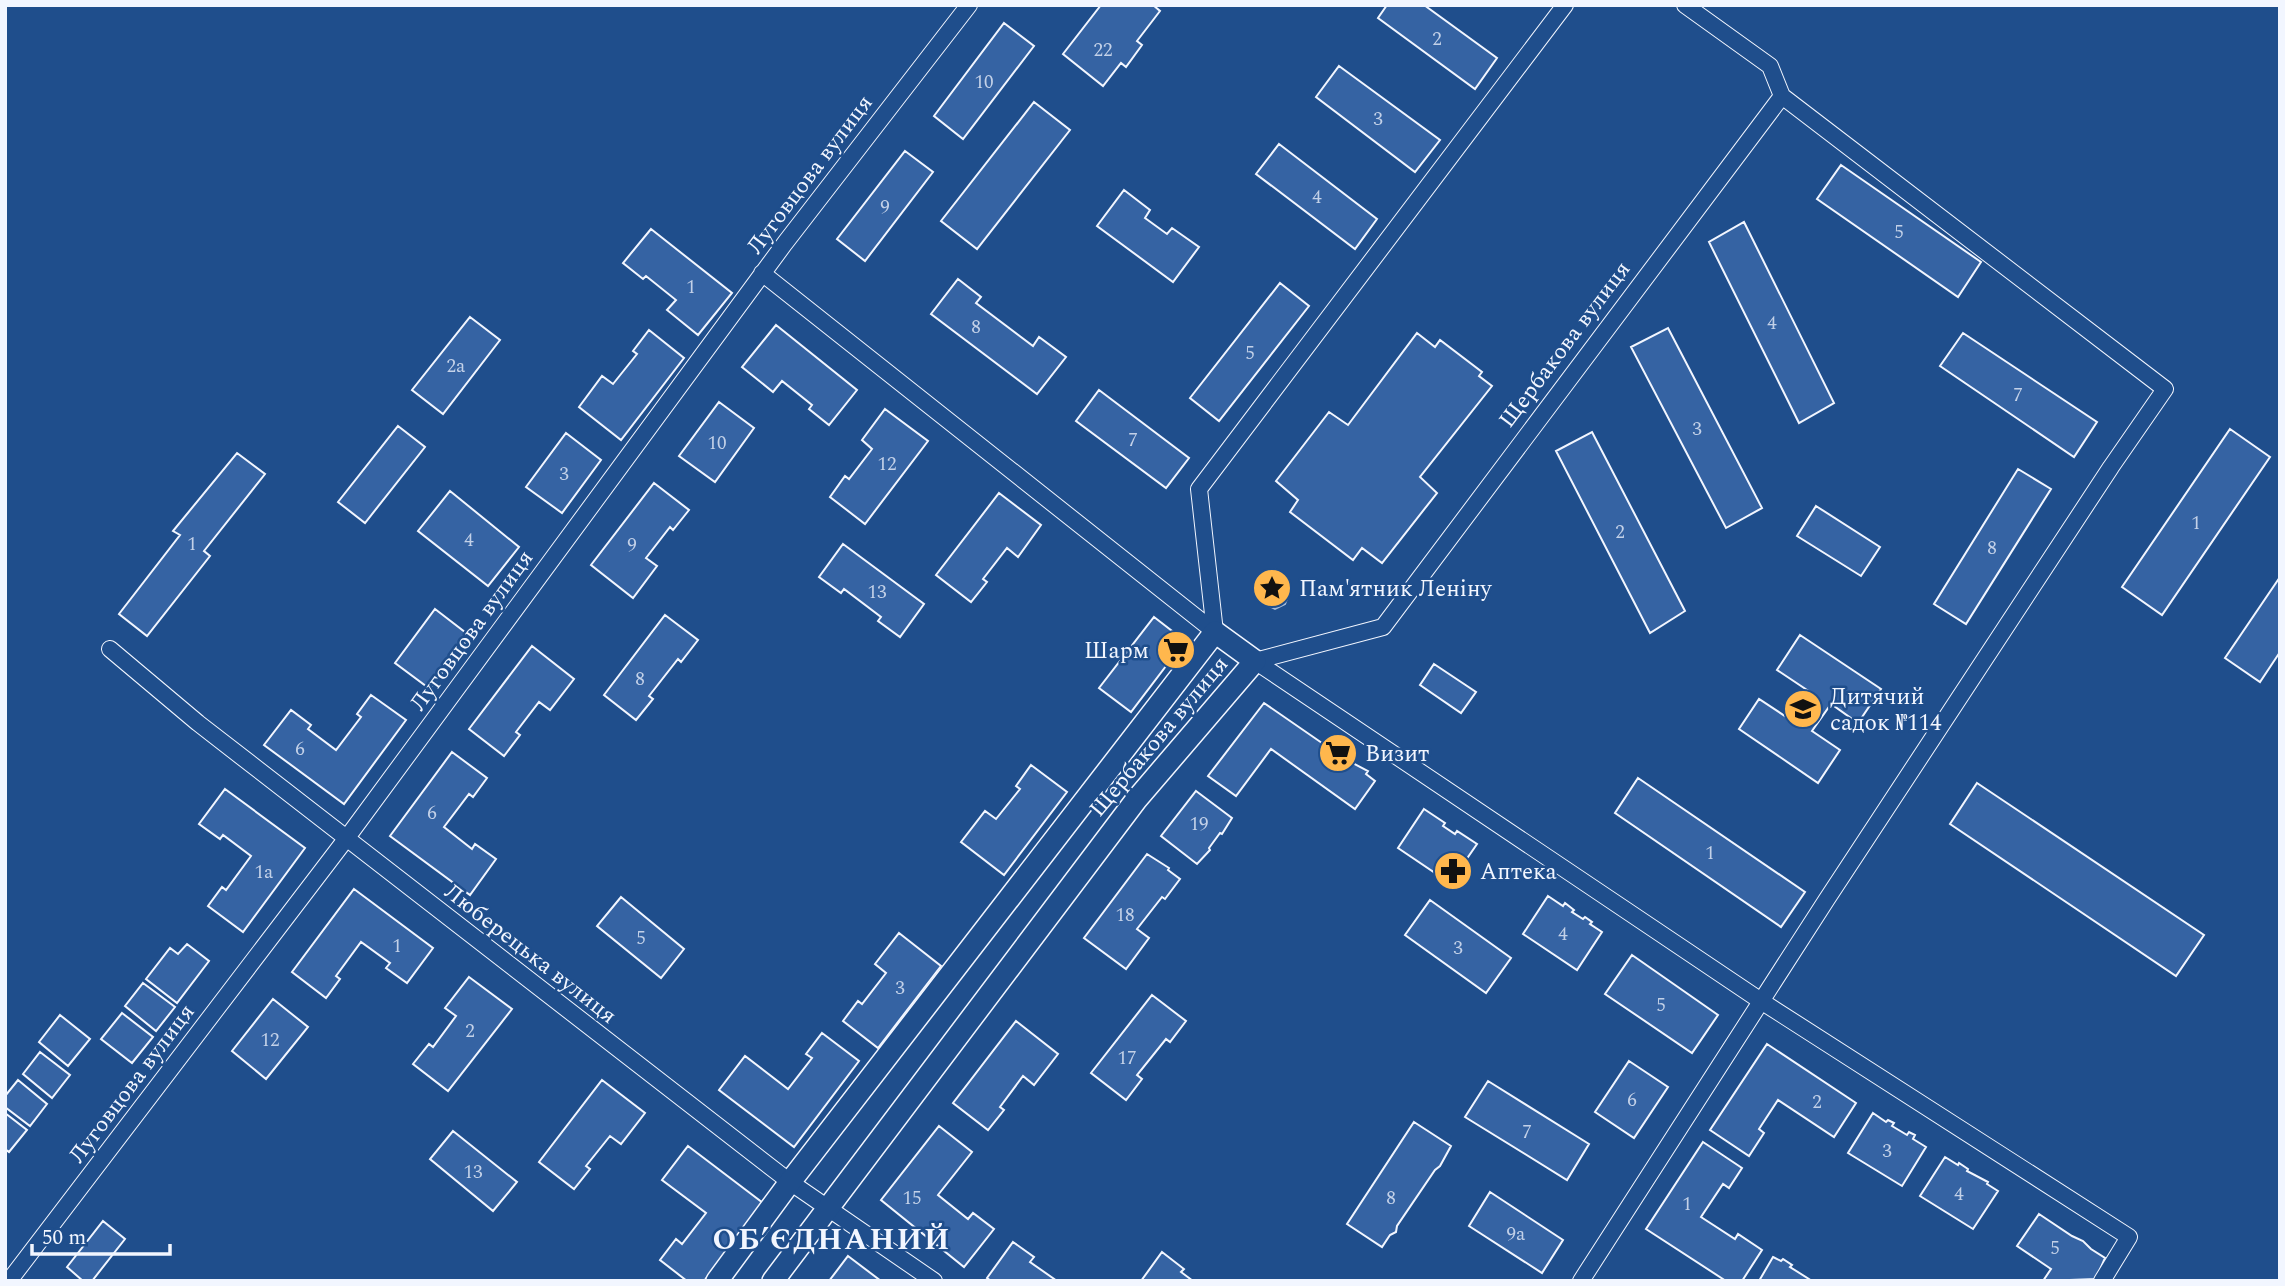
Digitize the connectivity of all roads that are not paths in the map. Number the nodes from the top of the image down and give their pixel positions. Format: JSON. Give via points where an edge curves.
{"nodes":[{"id":1,"x":969,"y":5,"type":"edge"},
{"id":2,"x":1565,"y":5,"type":"edge"},
{"id":3,"x":1685,"y":5,"type":"edge"},
{"id":4,"x":1782,"y":96,"type":"junction"},
{"id":5,"x":762,"y":273,"type":"junction"},
{"id":6,"x":1215,"y":632,"type":"junction"},
{"id":7,"x":110,"y":649,"type":"dead end"},
{"id":8,"x":1255,"y":661,"type":"junction"},
{"id":9,"x":346,"y":839,"type":"junction"},
{"id":10,"x":1760,"y":1002,"type":"junction"},
{"id":11,"x":790,"y":1182,"type":"junction"},
{"id":12,"x":828,"y":1206,"type":"junction"},
{"id":13,"x":9,"y":1281,"type":"edge"},
{"id":14,"x":717,"y":1281,"type":"edge"},
{"id":15,"x":773,"y":1281,"type":"edge"},
{"id":16,"x":934,"y":1281,"type":"edge"},
{"id":17,"x":1581,"y":1281,"type":"edge"},
{"id":18,"x":2102,"y":1281,"type":"edge"}],
"edges":[{"from":1,"to":5,"type":"street","name":"Луговцова вулиця"},
{"from":2,"to":6,"type":"street","name":"Щербакова вулиця","via":[[1199,489]]},
{"from":3,"to":4,"type":"street","via":[[1770,66]]},
{"from":4,"to":8,"type":"street","name":"Щербакова вулиця","via":[[1383,627]]},
{"from":4,"to":10,"type":"street","via":[[2165,389]]},
{"from":5,"to":6,"type":"street"},
{"from":5,"to":9,"type":"street","name":"Луговцова вулиця"},
{"from":6,"to":8,"type":"street"},
{"from":6,"to":11,"type":"street","name":"Щербакова вулиця"},
{"from":7,"to":9,"type":"street","name":"Люберецька вулиця"},
{"from":8,"to":10,"type":"street"},
{"from":8,"to":12,"type":"street","name":"Щербакова вулиця","via":[[1136,800]]},
{"from":9,"to":11,"type":"street","name":"Люберецька вулиця"},
{"from":9,"to":13,"type":"street","name":"Луговцова вулиця"},
{"from":10,"to":17,"type":"street"},
{"from":10,"to":18,"type":"street","via":[[2129,1237]]},
{"from":11,"to":12,"type":"street","name":"Люберецька вулиця"},
{"from":11,"to":14,"type":"street","name":"Щербакова вулиця"},
{"from":12,"to":15,"type":"street","name":"Щербакова вулиця"},
{"from":12,"to":16,"type":"street","name":"Люберецька вулиця"}]}
